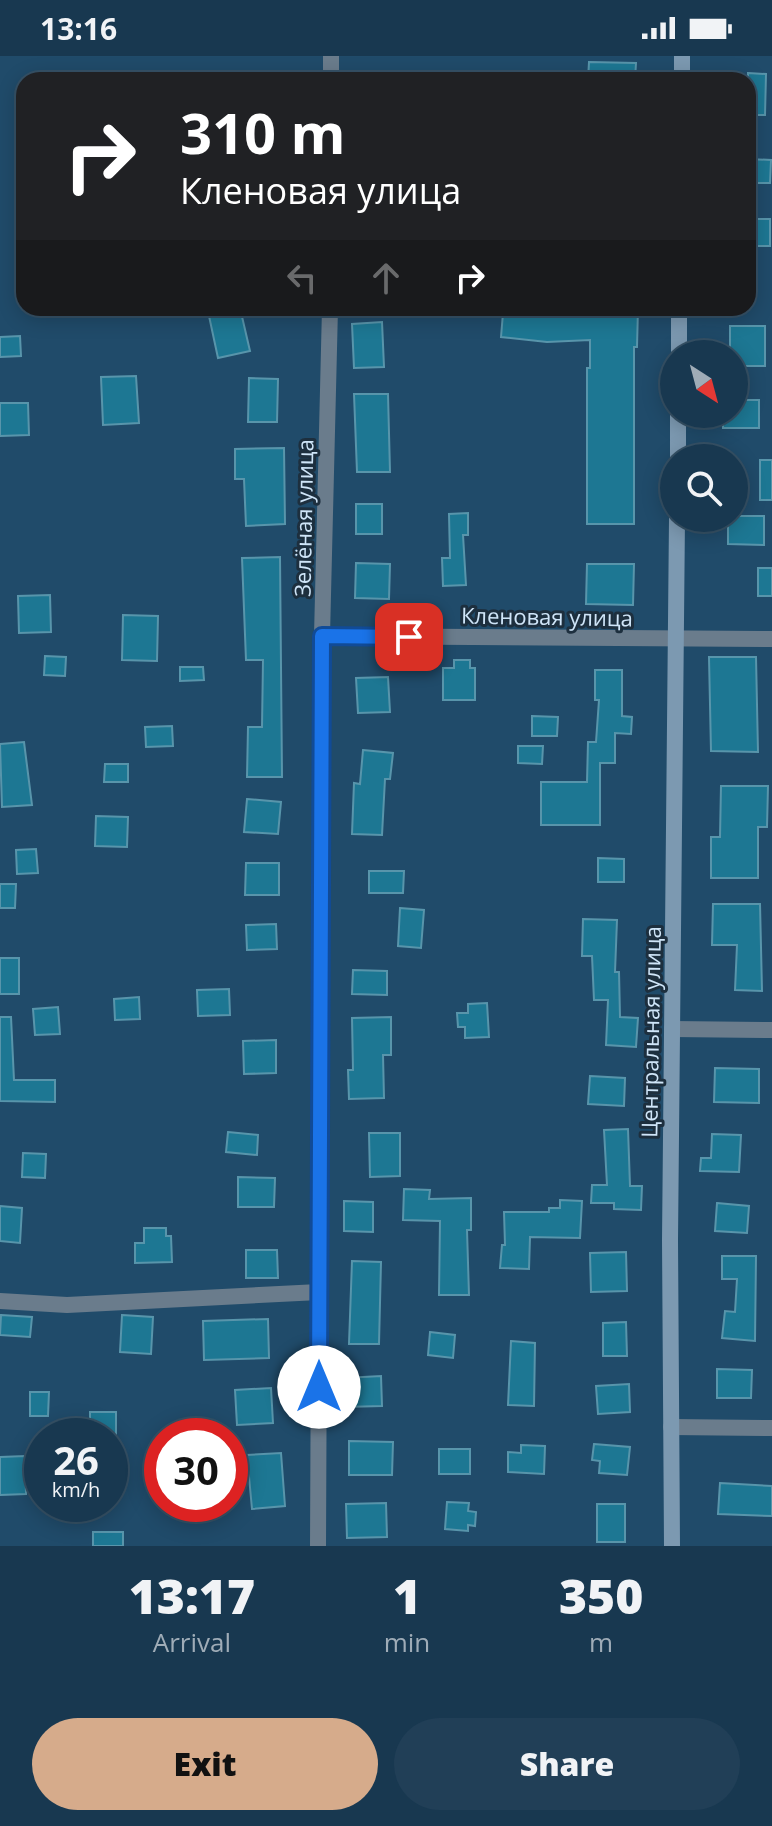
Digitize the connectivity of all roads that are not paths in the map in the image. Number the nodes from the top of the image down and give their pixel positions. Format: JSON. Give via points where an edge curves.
{"nodes":[{"id":1,"x":330,"y":316,"type":"edge"},
{"id":2,"x":679,"y":316,"type":"edge"},
{"id":3,"x":679,"y":340,"type":"edge"},
{"id":4,"x":677,"y":532,"type":"edge"},
{"id":5,"x":322,"y":636,"type":"junction"},
{"id":6,"x":772,"y":639,"type":"edge"},
{"id":7,"x":676,"y":640,"type":"junction"},
{"id":8,"x":672,"y":1029,"type":"junction"},
{"id":9,"x":772,"y":1030,"type":"edge"},
{"id":10,"x":319,"y":1292,"type":"junction"},
{"id":11,"x":0,"y":1301,"type":"edge"},
{"id":12,"x":671,"y":1427,"type":"junction"},
{"id":13,"x":772,"y":1428,"type":"edge"},
{"id":14,"x":318,"y":1546,"type":"edge"},
{"id":15,"x":672,"y":1546,"type":"edge"}],
"edges":[{"from":1,"to":5,"type":"street","name":"Зелёная улица"},
{"from":2,"to":3,"type":"street"},
{"from":4,"to":7,"type":"street","name":"Центральная улица"},
{"from":5,"to":7,"type":"street","name":"Кленовая улица"},
{"from":5,"to":10,"type":"street","name":"Зелёная улица"},
{"from":6,"to":7,"type":"street","name":"Кленовая улица"},
{"from":7,"to":8,"type":"street","name":"Центральная улица"},
{"from":8,"to":9,"type":"street"},
{"from":8,"to":12,"type":"street","name":"Центральная улица"},
{"from":10,"to":11,"type":"street","via":[[67,1305]]},
{"from":10,"to":14,"type":"street","name":"Зелёная улица"},
{"from":12,"to":13,"type":"street"},
{"from":12,"to":15,"type":"street","name":"Центральная улица"}]}
